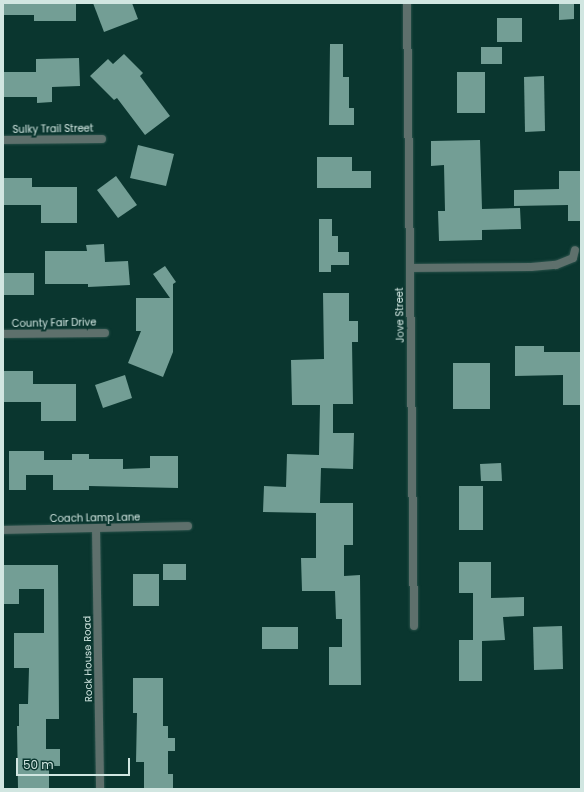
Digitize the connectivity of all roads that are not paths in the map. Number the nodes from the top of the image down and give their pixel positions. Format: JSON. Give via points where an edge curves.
{"nodes":[{"id":1,"x":407,"y":3,"type":"edge"},
{"id":2,"x":102,"y":138,"type":"dead end"},
{"id":3,"x":3,"y":140,"type":"edge"},
{"id":4,"x":575,"y":250,"type":"dead end"},
{"id":5,"x":410,"y":268,"type":"junction"},
{"id":6,"x":105,"y":333,"type":"dead end"},
{"id":7,"x":3,"y":334,"type":"edge"},
{"id":8,"x":188,"y":526,"type":"dead end"},
{"id":9,"x":96,"y":528,"type":"junction"},
{"id":10,"x":3,"y":530,"type":"edge"},
{"id":11,"x":414,"y":626,"type":"dead end"},
{"id":12,"x":100,"y":789,"type":"edge"}],
"edges":[{"from":1,"to":5,"type":"street","name":"Jove Street"},
{"from":2,"to":3,"type":"street","name":"Sulky Trail Street"},
{"from":4,"to":5,"type":"street","via":[[573,258],[556,265]]},
{"from":5,"to":11,"type":"street","name":"Jove Street"},
{"from":6,"to":7,"type":"street","name":"County Fair Drive"},
{"from":8,"to":9,"type":"street","name":"Coach Lamp Lane"},
{"from":9,"to":10,"type":"street","name":"Coach Lamp Lane"},
{"from":9,"to":12,"type":"street","name":"Rock House Road"}]}
